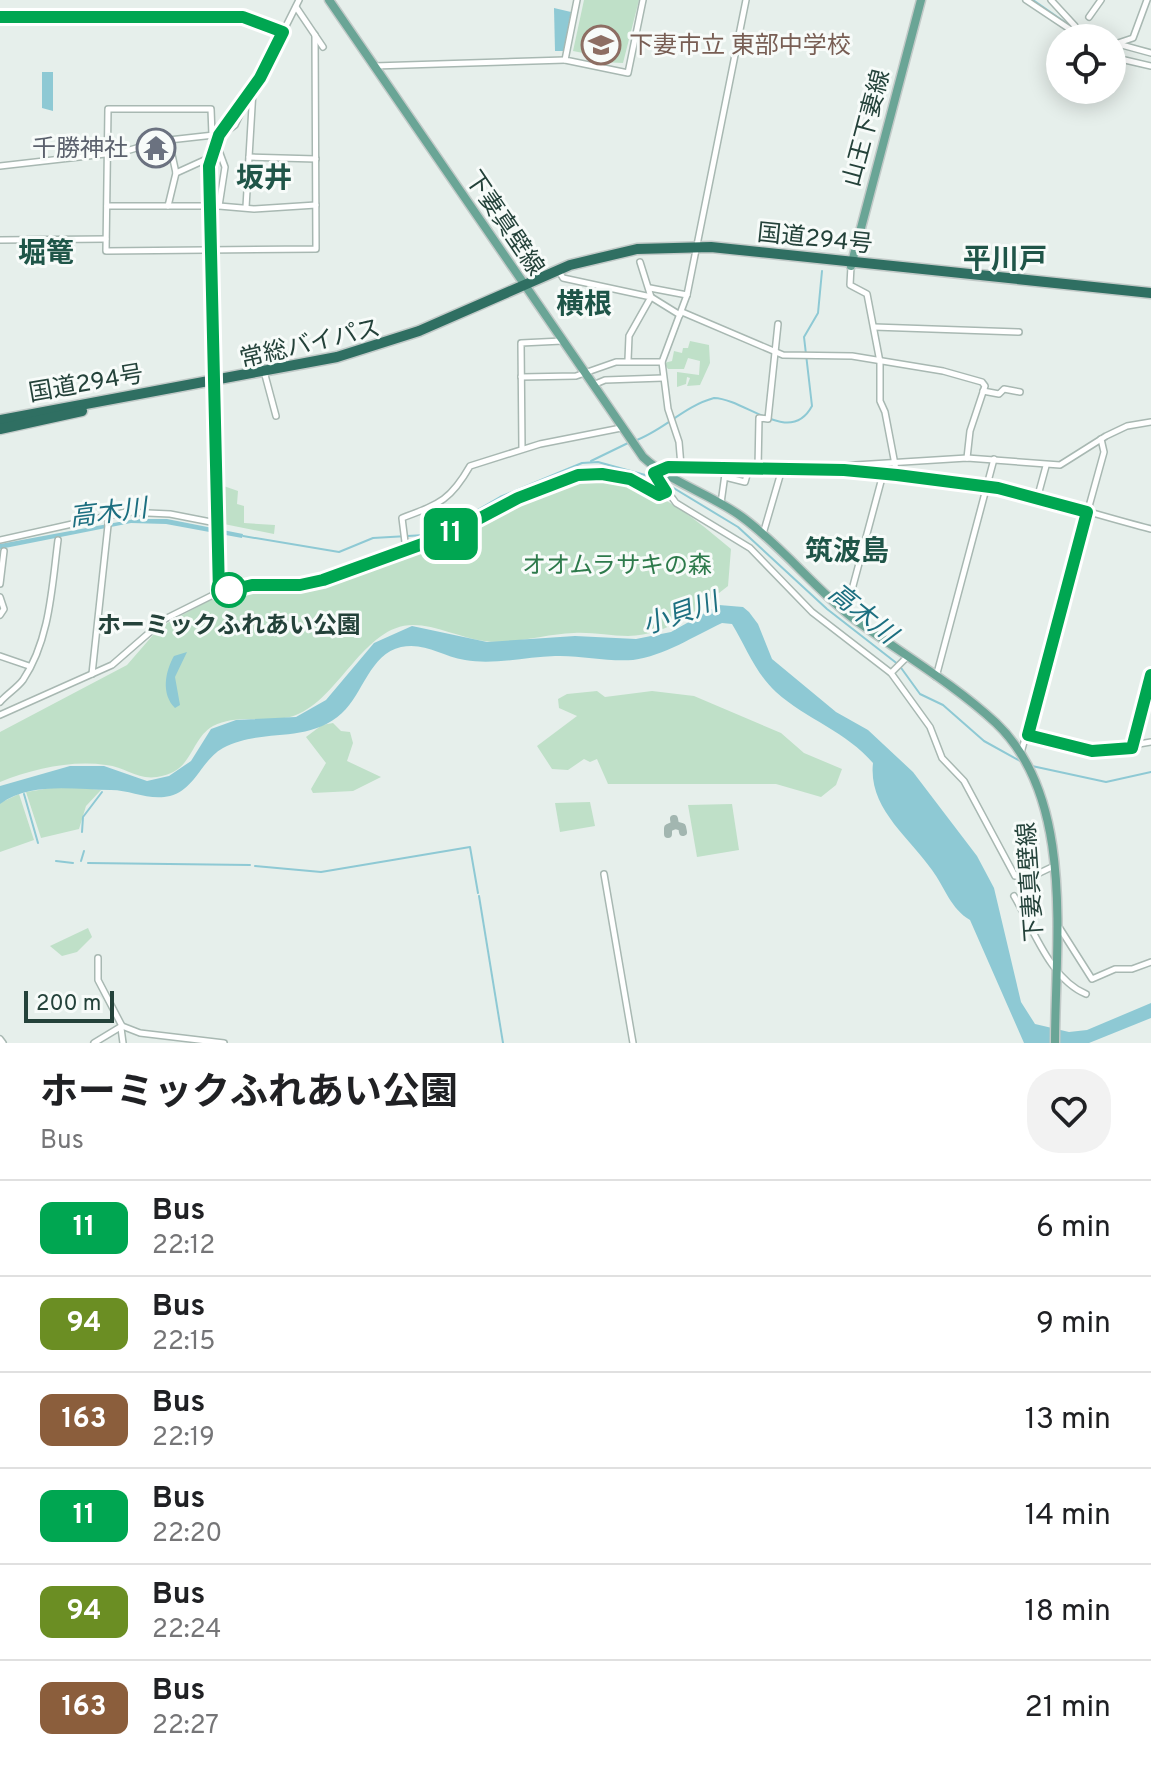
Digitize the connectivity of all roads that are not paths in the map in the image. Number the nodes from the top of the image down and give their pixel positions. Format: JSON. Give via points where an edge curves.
{"nodes":[{"id":1,"x":329,"y":0,"type":"edge"},
{"id":2,"x":577,"y":0,"type":"edge"},
{"id":3,"x":643,"y":0,"type":"edge"},
{"id":4,"x":746,"y":0,"type":"edge"},
{"id":5,"x":921,"y":0,"type":"edge"},
{"id":6,"x":1026,"y":0,"type":"edge"},
{"id":7,"x":1051,"y":0,"type":"edge"},
{"id":8,"x":1101,"y":0,"type":"edge"},
{"id":9,"x":1147,"y":0,"type":"edge"},
{"id":10,"x":297,"y":3,"type":"edge"},
{"id":11,"x":0,"y":17,"type":"edge"},
{"id":12,"x":1089,"y":17,"type":"dead end"},
{"id":13,"x":1062,"y":24,"type":"edge"},
{"id":14,"x":1073,"y":24,"type":"edge"},
{"id":15,"x":283,"y":32,"type":"junction"},
{"id":16,"x":315,"y":35,"type":"junction"},
{"id":17,"x":1126,"y":40,"type":"edge"},
{"id":18,"x":323,"y":47,"type":"dead end"},
{"id":19,"x":1126,"y":47,"type":"edge"},
{"id":20,"x":1151,"y":53,"type":"edge"},
{"id":21,"x":565,"y":60,"type":"junction"},
{"id":22,"x":1126,"y":60,"type":"edge"},
{"id":23,"x":374,"y":66,"type":"junction"},
{"id":24,"x":1151,"y":66,"type":"edge"},
{"id":25,"x":253,"y":89,"type":"junction"},
{"id":26,"x":215,"y":135,"type":"junction"},
{"id":27,"x":169,"y":141,"type":"junction"},
{"id":28,"x":214,"y":145,"type":"junction"},
{"id":29,"x":108,"y":153,"type":"junction"},
{"id":30,"x":249,"y":157,"type":"junction"},
{"id":31,"x":210,"y":158,"type":"junction"},
{"id":32,"x":316,"y":159,"type":"junction"},
{"id":33,"x":0,"y":166,"type":"edge"},
{"id":34,"x":176,"y":173,"type":"junction"},
{"id":35,"x":316,"y":205,"type":"junction"},
{"id":36,"x":107,"y":206,"type":"junction"},
{"id":37,"x":168,"y":206,"type":"junction"},
{"id":38,"x":209,"y":206,"type":"junction"},
{"id":39,"x":219,"y":206,"type":"junction"},
{"id":40,"x":246,"y":207,"type":"junction"},
{"id":41,"x":106,"y":239,"type":"junction"},
{"id":42,"x":0,"y":240,"type":"edge"},
{"id":43,"x":696,"y":249,"type":"junction"},
{"id":44,"x":210,"y":250,"type":"junction"},
{"id":45,"x":640,"y":262,"type":"dead end"},
{"id":46,"x":852,"y":264,"type":"junction"},
{"id":47,"x":560,"y":273,"type":"junction"},
{"id":48,"x":524,"y":286,"type":"junction"},
{"id":49,"x":650,"y":288,"type":"junction"},
{"id":50,"x":687,"y":295,"type":"junction"},
{"id":51,"x":1151,"y":296,"type":"edge"},
{"id":52,"x":651,"y":297,"type":"junction"},
{"id":53,"x":483,"y":303,"type":"joint"},
{"id":54,"x":681,"y":314,"type":"junction"},
{"id":55,"x":778,"y":324,"type":"dead end"},
{"id":56,"x":874,"y":327,"type":"junction"},
{"id":57,"x":1019,"y":332,"type":"dead end"},
{"id":58,"x":562,"y":341,"type":"junction"},
{"id":59,"x":778,"y":353,"type":"junction"},
{"id":60,"x":628,"y":360,"type":"junction"},
{"id":61,"x":662,"y":362,"type":"junction"},
{"id":62,"x":880,"y":362,"type":"junction"},
{"id":63,"x":583,"y":373,"type":"junction"},
{"id":64,"x":265,"y":375,"type":"junction"},
{"id":65,"x":521,"y":377,"type":"junction"},
{"id":66,"x":663,"y":378,"type":"junction"},
{"id":67,"x":213,"y":383,"type":"junction"},
{"id":68,"x":592,"y":385,"type":"junction"},
{"id":69,"x":180,"y":386,"type":"joint"},
{"id":70,"x":983,"y":391,"type":"junction"},
{"id":71,"x":1020,"y":392,"type":"dead end"},
{"id":72,"x":95,"y":405,"type":"junction"},
{"id":73,"x":276,"y":416,"type":"dead end"},
{"id":74,"x":0,"y":422,"type":"edge"},
{"id":75,"x":1151,"y":422,"type":"edge"},
{"id":76,"x":621,"y":428,"type":"junction"},
{"id":77,"x":1101,"y":439,"type":"junction"},
{"id":78,"x":522,"y":449,"type":"junction"},
{"id":79,"x":967,"y":458,"type":"junction"},
{"id":80,"x":994,"y":459,"type":"junction"},
{"id":81,"x":895,"y":462,"type":"junction"},
{"id":82,"x":681,"y":466,"type":"junction"},
{"id":83,"x":1046,"y":466,"type":"junction"},
{"id":84,"x":726,"y":467,"type":"junction"},
{"id":85,"x":749,"y":468,"type":"junction"},
{"id":86,"x":758,"y":468,"type":"junction"},
{"id":87,"x":782,"y":469,"type":"junction"},
{"id":88,"x":837,"y":470,"type":"junction"},
{"id":89,"x":883,"y":474,"type":"junction"},
{"id":90,"x":656,"y":475,"type":"junction"},
{"id":91,"x":897,"y":475,"type":"junction"},
{"id":92,"x":725,"y":477,"type":"junction"},
{"id":93,"x":986,"y":486,"type":"junction"},
{"id":94,"x":666,"y":492,"type":"junction"},
{"id":95,"x":1037,"y":499,"type":"junction"},
{"id":96,"x":721,"y":503,"type":"junction"},
{"id":97,"x":1087,"y":512,"type":"junction"},
{"id":98,"x":109,"y":519,"type":"junction"},
{"id":99,"x":216,"y":524,"type":"junction"},
{"id":100,"x":1151,"y":529,"type":"edge"},
{"id":101,"x":763,"y":534,"type":"junction"},
{"id":102,"x":0,"y":540,"type":"edge"},
{"id":103,"x":58,"y":540,"type":"dead end"},
{"id":104,"x":406,"y":550,"type":"junction"},
{"id":105,"x":4,"y":551,"type":"dead end"},
{"id":106,"x":0,"y":584,"type":"edge"},
{"id":107,"x":219,"y":593,"type":"junction"},
{"id":108,"x":0,"y":597,"type":"edge"},
{"id":109,"x":846,"y":612,"type":"junction"},
{"id":110,"x":0,"y":615,"type":"edge"},
{"id":111,"x":0,"y":656,"type":"edge"},
{"id":112,"x":906,"y":658,"type":"junction"},
{"id":113,"x":29,"y":666,"type":"junction"},
{"id":114,"x":893,"y":671,"type":"junction"},
{"id":115,"x":92,"y":675,"type":"junction"},
{"id":116,"x":1151,"y":675,"type":"edge"},
{"id":117,"x":936,"y":678,"type":"junction"},
{"id":118,"x":0,"y":702,"type":"edge"},
{"id":119,"x":0,"y":715,"type":"edge"},
{"id":120,"x":1028,"y":735,"type":"junction"},
{"id":121,"x":1151,"y":742,"type":"edge"},
{"id":122,"x":1132,"y":748,"type":"junction"},
{"id":123,"x":1022,"y":754,"type":"junction"},
{"id":124,"x":1056,"y":866,"type":"junction"},
{"id":125,"x":604,"y":874,"type":"dead end"},
{"id":126,"x":1014,"y":896,"type":"dead end"},
{"id":127,"x":98,"y":958,"type":"dead end"},
{"id":128,"x":1151,"y":962,"type":"edge"},
{"id":129,"x":1055,"y":969,"type":"junction"},
{"id":130,"x":1086,"y":994,"type":"dead end"},
{"id":131,"x":121,"y":1027,"type":"junction"},
{"id":132,"x":214,"y":1042,"type":"edge"},
{"id":133,"x":94,"y":1043,"type":"edge"},
{"id":134,"x":123,"y":1043,"type":"edge"},
{"id":135,"x":224,"y":1043,"type":"edge"},
{"id":136,"x":633,"y":1043,"type":"edge"},
{"id":137,"x":1055,"y":1043,"type":"edge"}],
"edges":[{"from":1,"to":23,"type":"main road","name":"下妻真壁線"},
{"from":2,"to":21,"type":"street"},
{"from":3,"to":21,"type":"street","via":[[628,73]]},
{"from":4,"to":43,"type":"street"},
{"from":5,"to":46,"type":"main road","name":"山王下妻線"},
{"from":6,"to":13,"type":"street"},
{"from":7,"to":14,"type":"street"},
{"from":8,"to":12,"type":"street"},
{"from":9,"to":17,"type":"street","via":[[1133,38]]},
{"from":10,"to":15,"type":"street"},
{"from":10,"to":16,"type":"street"},
{"from":11,"to":15,"type":"street","via":[[243,17]]},
{"from":15,"to":25,"type":"street"},
{"from":16,"to":18,"type":"street"},
{"from":16,"to":32,"type":"street"},
{"from":19,"to":20,"type":"street"},
{"from":21,"to":23,"type":"street"},
{"from":22,"to":24,"type":"street"},
{"from":23,"to":48,"type":"main road","name":"下妻真壁線"},
{"from":25,"to":26,"type":"street"},
{"from":25,"to":30,"type":"street"},
{"from":26,"to":27,"type":"street"},
{"from":26,"to":28,"type":"street"},
{"from":26,"to":29,"type":"street","via":[[211,109],[108,109]]},
{"from":27,"to":29,"type":"street"},
{"from":27,"to":34,"type":"street"},
{"from":28,"to":31,"type":"street"},
{"from":28,"to":39,"type":"street","via":[[225,167]]},
{"from":29,"to":33,"type":"street"},
{"from":29,"to":36,"type":"street"},
{"from":30,"to":32,"type":"street"},
{"from":30,"to":40,"type":"street"},
{"from":31,"to":34,"type":"street"},
{"from":31,"to":38,"type":"street"},
{"from":32,"to":35,"type":"street"},
{"from":34,"to":37,"type":"street"},
{"from":35,"to":40,"type":"street"},
{"from":35,"to":44,"type":"street","via":[[316,249]]},
{"from":36,"to":37,"type":"street"},
{"from":36,"to":41,"type":"street"},
{"from":37,"to":38,"type":"street"},
{"from":38,"to":39,"type":"street"},
{"from":38,"to":44,"type":"street"},
{"from":39,"to":40,"type":"street"},
{"from":41,"to":42,"type":"street"},
{"from":41,"to":44,"type":"street","via":[[106,251]]},
{"from":43,"to":46,"type":"highway","name":"国道294号"},
{"from":43,"to":47,"type":"highway","name":"国道294号","via":[[638,254]]},
{"from":43,"to":48,"type":"highway","name":"国道294号","via":[[613,254],[570,265]]},
{"from":43,"to":50,"type":"street"},
{"from":44,"to":67,"type":"street"},
{"from":45,"to":49,"type":"street"},
{"from":46,"to":51,"type":"highway","name":"国道294号"},
{"from":46,"to":56,"type":"street","via":[[850,285],[868,297]]},
{"from":47,"to":48,"type":"highway","name":"国道294号"},
{"from":47,"to":52,"type":"street","via":[[563,278]]},
{"from":48,"to":53,"type":"highway","name":"国道294号"},
{"from":48,"to":58,"type":"main road","name":"下妻真壁線"},
{"from":48,"to":64,"type":"highway","name":"常総バイパス","via":[[384,348]]},
{"from":49,"to":50,"type":"street"},
{"from":49,"to":52,"type":"street"},
{"from":50,"to":54,"type":"street"},
{"from":52,"to":54,"type":"street"},
{"from":52,"to":60,"type":"street","via":[[629,336]]},
{"from":53,"to":67,"type":"highway","name":"常総バイパス","via":[[372,347]]},
{"from":54,"to":59,"type":"street"},
{"from":54,"to":61,"type":"street"},
{"from":55,"to":59,"type":"street"},
{"from":56,"to":57,"type":"street"},
{"from":56,"to":62,"type":"street"},
{"from":58,"to":63,"type":"main road","name":"下妻真壁線"},
{"from":58,"to":65,"type":"street","via":[[522,342]]},
{"from":59,"to":62,"type":"street"},
{"from":59,"to":86,"type":"street","via":[[768,417],[759,418]]},
{"from":60,"to":61,"type":"street"},
{"from":60,"to":63,"type":"street"},
{"from":61,"to":66,"type":"street"},
{"from":62,"to":70,"type":"street","via":[[958,374],[982,382]]},
{"from":62,"to":81,"type":"street","via":[[880,401]]},
{"from":63,"to":65,"type":"street"},
{"from":63,"to":68,"type":"main road","name":"下妻真壁線"},
{"from":64,"to":67,"type":"highway","name":"常総バイパス"},
{"from":64,"to":73,"type":"street"},
{"from":65,"to":78,"type":"street"},
{"from":66,"to":68,"type":"street"},
{"from":66,"to":82,"type":"street"},
{"from":67,"to":69,"type":"highway","name":"常総バイパス"},
{"from":67,"to":72,"type":"highway","name":"常総バイパス"},
{"from":67,"to":99,"type":"street"},
{"from":68,"to":76,"type":"main road","name":"下妻真壁線"},
{"from":69,"to":72,"type":"highway","name":"国道294号"},
{"from":70,"to":71,"type":"street"},
{"from":70,"to":79,"type":"street"},
{"from":72,"to":74,"type":"highway"},
{"from":75,"to":77,"type":"street"},
{"from":76,"to":78,"type":"street"},
{"from":76,"to":90,"type":"main road","name":"下妻真壁線"},
{"from":77,"to":83,"type":"street","via":[[1072,461]]},
{"from":77,"to":97,"type":"street","via":[[1104,452]]},
{"from":78,"to":104,"type":"street","via":[[470,466],[454,493],[402,518]]},
{"from":79,"to":80,"type":"street"},
{"from":79,"to":81,"type":"street"},
{"from":80,"to":83,"type":"street"},
{"from":80,"to":93,"type":"street"},
{"from":81,"to":88,"type":"street"},
{"from":81,"to":91,"type":"street"},
{"from":82,"to":84,"type":"street"},
{"from":82,"to":90,"type":"street"},
{"from":83,"to":95,"type":"street"},
{"from":84,"to":85,"type":"street"},
{"from":84,"to":92,"type":"street"},
{"from":85,"to":86,"type":"street"},
{"from":85,"to":92,"type":"street","via":[[745,482]]},
{"from":86,"to":87,"type":"street"},
{"from":87,"to":88,"type":"street"},
{"from":87,"to":101,"type":"street"},
{"from":88,"to":89,"type":"street"},
{"from":89,"to":91,"type":"street"},
{"from":89,"to":109,"type":"street"},
{"from":90,"to":94,"type":"street"},
{"from":90,"to":96,"type":"main road","name":"下妻真壁線"},
{"from":91,"to":93,"type":"street"},
{"from":92,"to":96,"type":"street"},
{"from":93,"to":95,"type":"street"},
{"from":93,"to":117,"type":"street"},
{"from":94,"to":104,"type":"street","via":[[657,495],[613,475],[578,475]]},
{"from":94,"to":114,"type":"street","via":[[679,506],[750,548],[812,612]]},
{"from":95,"to":97,"type":"street"},
{"from":96,"to":101,"type":"main road","name":"下妻真壁線"},
{"from":97,"to":100,"type":"street"},
{"from":97,"to":120,"type":"street"},
{"from":98,"to":99,"type":"street","via":[[129,512]]},
{"from":98,"to":102,"type":"street"},
{"from":98,"to":115,"type":"street"},
{"from":99,"to":107,"type":"street"},
{"from":101,"to":109,"type":"main road","name":"下妻真壁線"},
{"from":103,"to":113,"type":"street","via":[[49,607]]},
{"from":104,"to":107,"type":"street","via":[[312,584],[259,584]]},
{"from":105,"to":106,"type":"street"},
{"from":107,"to":115,"type":"street","via":[[165,619],[119,661]]},
{"from":108,"to":110,"type":"street"},
{"from":109,"to":112,"type":"main road","name":"下妻真壁線"},
{"from":111,"to":113,"type":"street"},
{"from":112,"to":114,"type":"street"},
{"from":112,"to":117,"type":"main road","name":"下妻真壁線"},
{"from":113,"to":118,"type":"street"},
{"from":114,"to":124,"type":"street","via":[[930,727],[942,758],[964,781],[1015,876],[1029,878]]},
{"from":115,"to":119,"type":"street"},
{"from":116,"to":122,"type":"street"},
{"from":117,"to":123,"type":"main road","name":"下妻真壁線","via":[[996,723]]},
{"from":120,"to":122,"type":"street","via":[[1092,751]]},
{"from":120,"to":123,"type":"street"},
{"from":121,"to":122,"type":"street"},
{"from":123,"to":124,"type":"main road","name":"下妻真壁線","via":[[1049,824]]},
{"from":124,"to":128,"type":"street","via":[[1060,929],[1090,978]]},
{"from":124,"to":129,"type":"main road","name":"下妻真壁線"},
{"from":125,"to":136,"type":"street"},
{"from":126,"to":129,"type":"street"},
{"from":127,"to":131,"type":"street","via":[[98,980]]},
{"from":129,"to":130,"type":"street"},
{"from":129,"to":137,"type":"main road","name":"下妻真壁線"},
{"from":131,"to":132,"type":"street"},
{"from":131,"to":133,"type":"street"},
{"from":131,"to":134,"type":"street"},
{"from":132,"to":135,"type":"street"}]}
